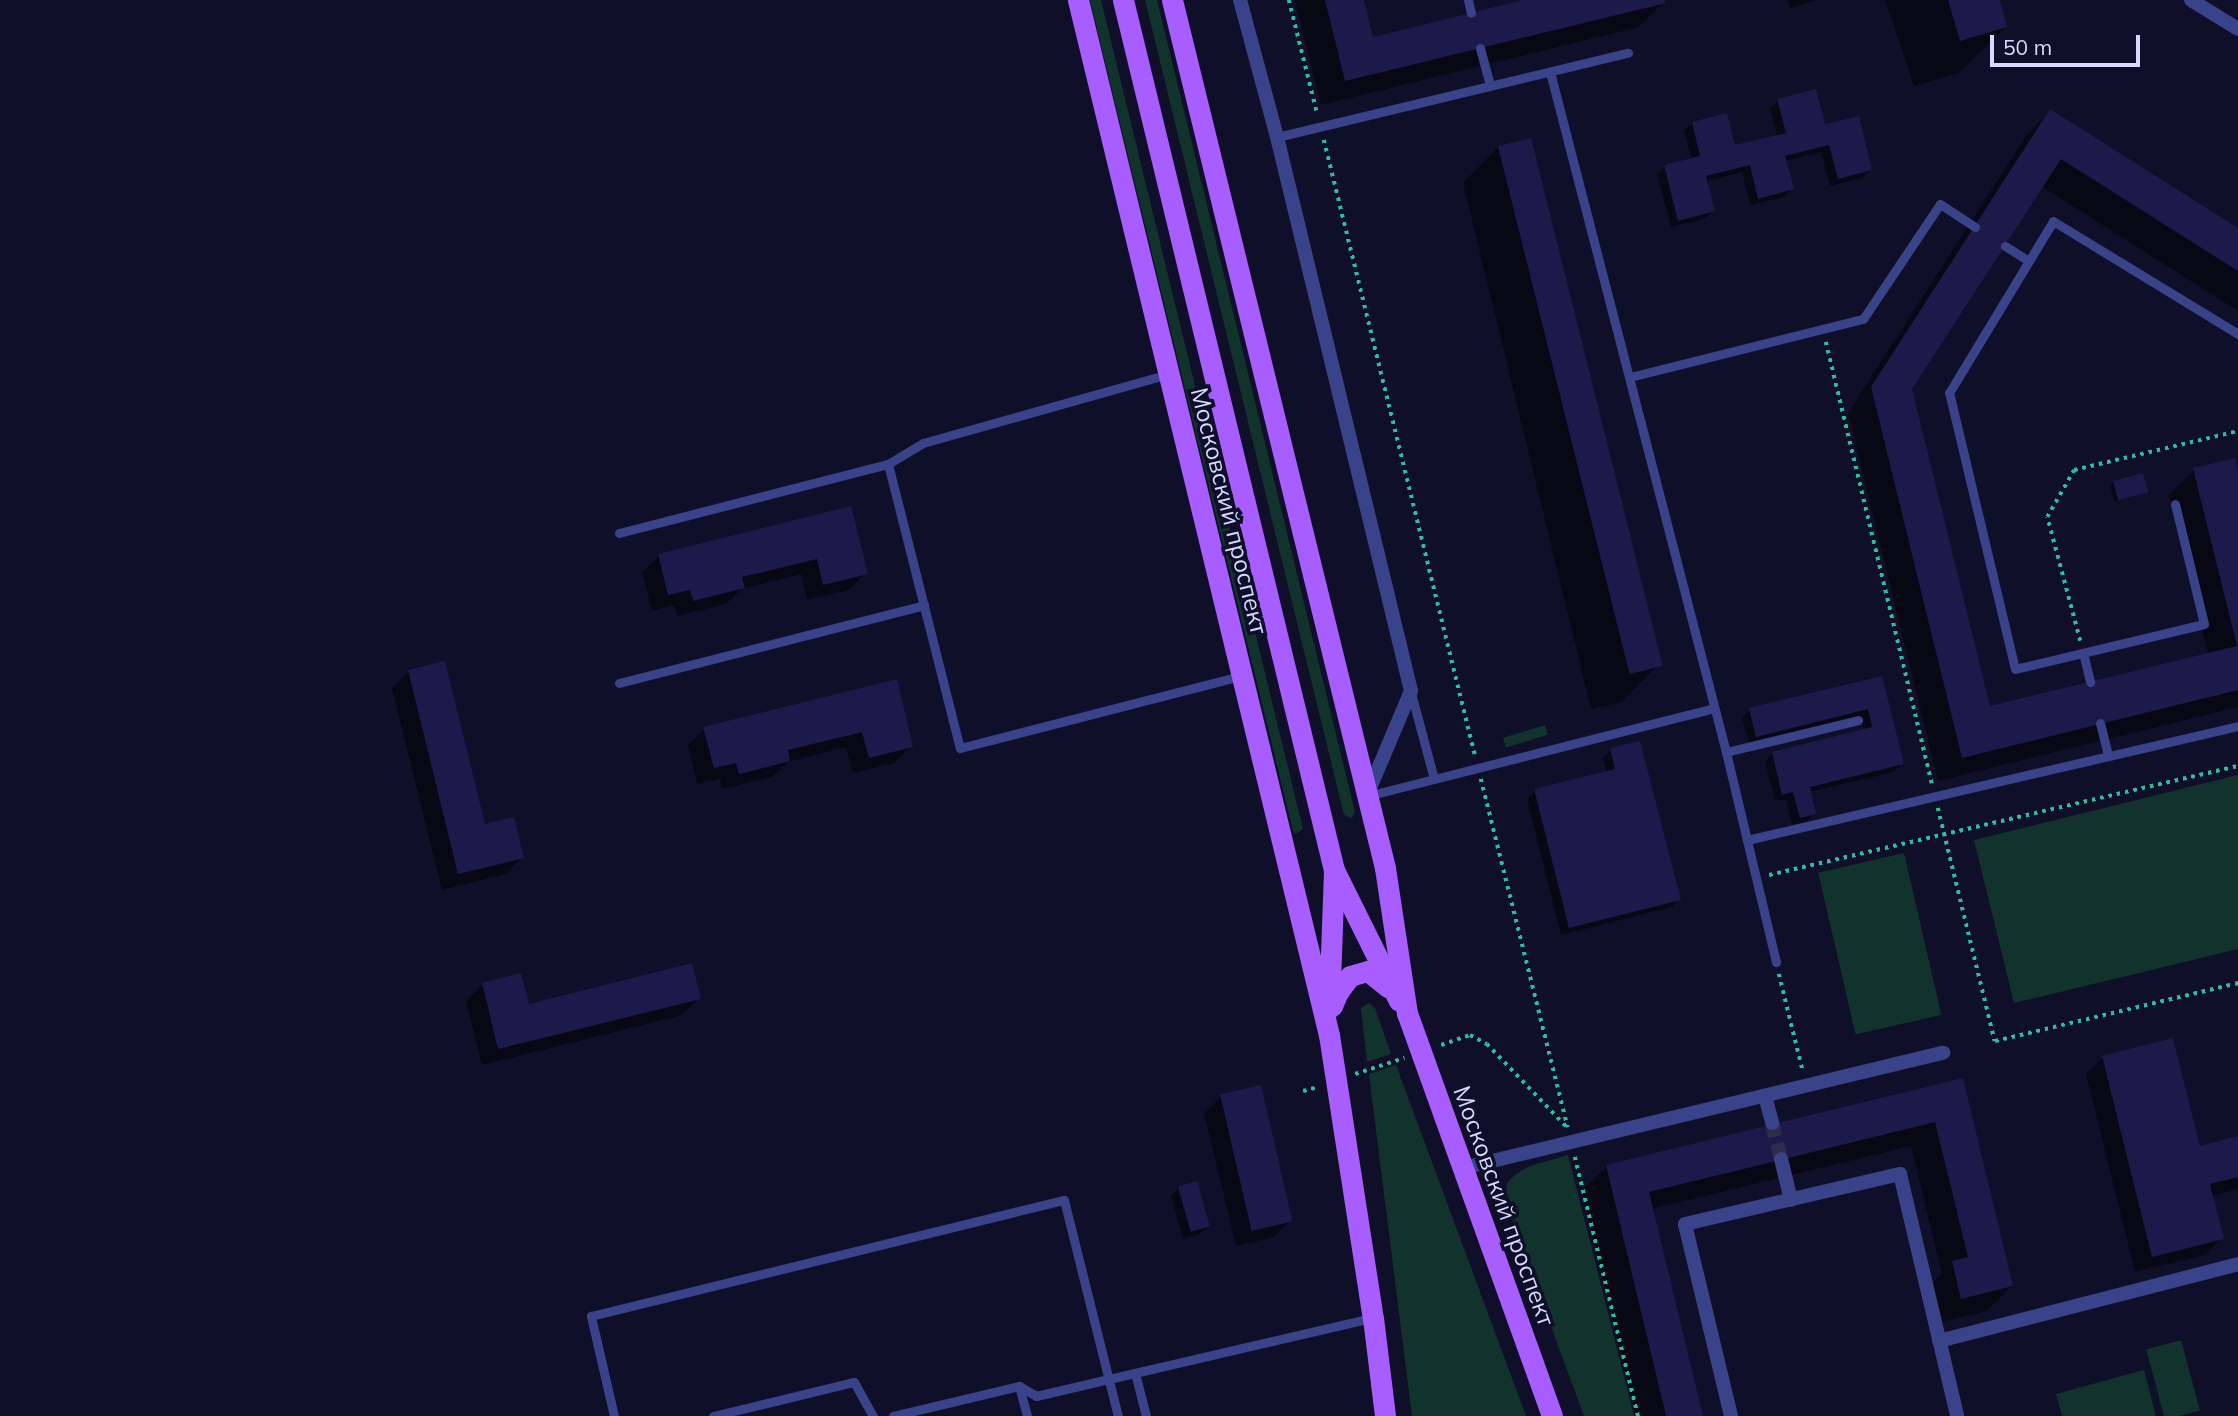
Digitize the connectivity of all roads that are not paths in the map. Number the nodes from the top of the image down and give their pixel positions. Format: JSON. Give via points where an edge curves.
{"nodes":[{"id":1,"x":1077,"y":0,"type":"edge"},
{"id":2,"x":1124,"y":0,"type":"edge"},
{"id":3,"x":1172,"y":0,"type":"edge"},
{"id":4,"x":1240,"y":0,"type":"edge"},
{"id":5,"x":1468,"y":0,"type":"edge"},
{"id":6,"x":2191,"y":0,"type":"edge"},
{"id":7,"x":1471,"y":13,"type":"dead end"},
{"id":8,"x":2238,"y":29,"type":"edge"},
{"id":9,"x":1480,"y":48,"type":"dead end"},
{"id":10,"x":1628,"y":53,"type":"dead end"},
{"id":11,"x":1550,"y":72,"type":"junction"},
{"id":12,"x":1490,"y":86,"type":"junction"},
{"id":13,"x":1277,"y":137,"type":"junction"},
{"id":14,"x":1975,"y":227,"type":"dead end"},
{"id":15,"x":2005,"y":246,"type":"dead end"},
{"id":16,"x":2027,"y":260,"type":"junction"},
{"id":17,"x":2238,"y":334,"type":"edge"},
{"id":18,"x":1169,"y":374,"type":"junction"},
{"id":19,"x":1630,"y":377,"type":"junction"},
{"id":20,"x":888,"y":464,"type":"junction"},
{"id":21,"x":2175,"y":504,"type":"dead end"},
{"id":22,"x":619,"y":533,"type":"dead end"},
{"id":23,"x":924,"y":605,"type":"junction"},
{"id":24,"x":2083,"y":653,"type":"junction"},
{"id":25,"x":1241,"y":676,"type":"junction"},
{"id":26,"x":2090,"y":682,"type":"dead end"},
{"id":27,"x":619,"y":683,"type":"dead end"},
{"id":28,"x":1411,"y":691,"type":"junction"},
{"id":29,"x":1714,"y":708,"type":"junction"},
{"id":30,"x":1858,"y":720,"type":"dead end"},
{"id":31,"x":2100,"y":723,"type":"dead end"},
{"id":32,"x":2238,"y":726,"type":"edge"},
{"id":33,"x":1726,"y":752,"type":"junction"},
{"id":34,"x":2108,"y":756,"type":"junction"},
{"id":35,"x":1434,"y":779,"type":"junction"},
{"id":36,"x":1367,"y":796,"type":"junction"},
{"id":37,"x":1747,"y":840,"type":"junction"},
{"id":38,"x":1334,"y":870,"type":"junction"},
{"id":39,"x":1776,"y":962,"type":"road end"},
{"id":40,"x":1394,"y":993,"type":"junction"},
{"id":41,"x":1407,"y":1013,"type":"junction"},
{"id":42,"x":1329,"y":1025,"type":"junction"},
{"id":43,"x":1943,"y":1053,"type":"dead end"},
{"id":44,"x":1765,"y":1096,"type":"junction"},
{"id":45,"x":1772,"y":1123,"type":"tunnel mouth"},
{"id":46,"x":1781,"y":1159,"type":"tunnel mouth"},
{"id":47,"x":1463,"y":1168,"type":"junction"},
{"id":48,"x":1791,"y":1200,"type":"junction"},
{"id":49,"x":2238,"y":1264,"type":"edge"},
{"id":50,"x":1373,"y":1318,"type":"junction"},
{"id":51,"x":1939,"y":1341,"type":"junction"},
{"id":52,"x":1135,"y":1373,"type":"junction"},
{"id":53,"x":1109,"y":1379,"type":"junction"},
{"id":54,"x":1019,"y":1386,"type":"junction"},
{"id":55,"x":614,"y":1416,"type":"edge"},
{"id":56,"x":713,"y":1416,"type":"edge"},
{"id":57,"x":873,"y":1416,"type":"edge"},
{"id":58,"x":893,"y":1416,"type":"edge"},
{"id":59,"x":1027,"y":1416,"type":"edge"},
{"id":60,"x":1118,"y":1416,"type":"edge"},
{"id":61,"x":1146,"y":1416,"type":"edge"},
{"id":62,"x":1385,"y":1416,"type":"edge"},
{"id":63,"x":1552,"y":1416,"type":"edge"},
{"id":64,"x":1731,"y":1416,"type":"edge"},
{"id":65,"x":1957,"y":1416,"type":"edge"}],
"edges":[{"from":1,"to":18,"type":"main road","name":"Московский проспект"},
{"from":2,"to":38,"type":"main road","name":"Московский проспект"},
{"from":3,"to":36,"type":"main road","name":"Московский проспект"},
{"from":4,"to":13,"type":"street"},
{"from":5,"to":7,"type":"lane"},
{"from":6,"to":8,"type":"street"},
{"from":9,"to":12,"type":"lane"},
{"from":10,"to":11,"type":"lane"},
{"from":11,"to":12,"type":"lane"},
{"from":11,"to":19,"type":"lane"},
{"from":12,"to":13,"type":"lane"},
{"from":13,"to":28,"type":"street"},
{"from":14,"to":19,"type":"lane","via":[[1940,204],[1863,319]]},
{"from":15,"to":16,"type":"lane"},
{"from":16,"to":17,"type":"lane","via":[[2053,221]]},
{"from":16,"to":24,"type":"lane","via":[[1949,393],[2015,669]]},
{"from":18,"to":20,"type":"lane","via":[[923,443]]},
{"from":18,"to":25,"type":"main road","name":"Московский проспект"},
{"from":19,"to":29,"type":"lane"},
{"from":20,"to":22,"type":"lane"},
{"from":20,"to":23,"type":"lane"},
{"from":21,"to":24,"type":"lane","via":[[2204,624]]},
{"from":23,"to":25,"type":"lane","via":[[960,748]]},
{"from":23,"to":27,"type":"lane"},
{"from":24,"to":26,"type":"lane"},
{"from":25,"to":42,"type":"main road","name":"Московский проспект"},
{"from":28,"to":35,"type":"lane"},
{"from":28,"to":36,"type":"street"},
{"from":29,"to":33,"type":"lane"},
{"from":29,"to":35,"type":"lane"},
{"from":30,"to":33,"type":"lane"},
{"from":31,"to":34,"type":"lane"},
{"from":32,"to":34,"type":"lane"},
{"from":33,"to":37,"type":"lane"},
{"from":34,"to":37,"type":"lane"},
{"from":35,"to":36,"type":"lane"},
{"from":36,"to":41,"type":"main road","name":"Московский проспект","via":[[1385,868]]},
{"from":37,"to":39,"type":"lane"},
{"from":38,"to":40,"type":"main road","name":"Московский проспект"},
{"from":38,"to":42,"type":"main road","name":"Московский проспект"},
{"from":40,"to":41,"type":"main road","name":"Московский проспект"},
{"from":40,"to":42,"type":"main road","via":[[1368,971],[1350,976],[1338,992]]},
{"from":41,"to":47,"type":"main road","name":"Московский проспект"},
{"from":42,"to":50,"type":"main road","name":"Московский проспект"},
{"from":43,"to":44,"type":"street"},
{"from":44,"to":45,"type":"street"},
{"from":44,"to":47,"type":"street"},
{"from":46,"to":48,"type":"street"},
{"from":47,"to":63,"type":"main road","name":"Московский проспект"},
{"from":48,"to":51,"type":"street","via":[[1900,1174]]},
{"from":48,"to":64,"type":"street","via":[[1685,1224]]},
{"from":49,"to":51,"type":"street"},
{"from":50,"to":52,"type":"lane"},
{"from":50,"to":62,"type":"main road","name":"Московский проспект"},
{"from":51,"to":65,"type":"street"},
{"from":52,"to":53,"type":"lane"},
{"from":52,"to":61,"type":"lane"},
{"from":53,"to":54,"type":"lane","via":[[1036,1396]]},
{"from":53,"to":55,"type":"lane","via":[[1064,1200],[591,1316]]},
{"from":53,"to":60,"type":"lane"},
{"from":54,"to":58,"type":"lane"},
{"from":54,"to":59,"type":"lane"},
{"from":56,"to":57,"type":"lane","via":[[854,1382]]}]}
